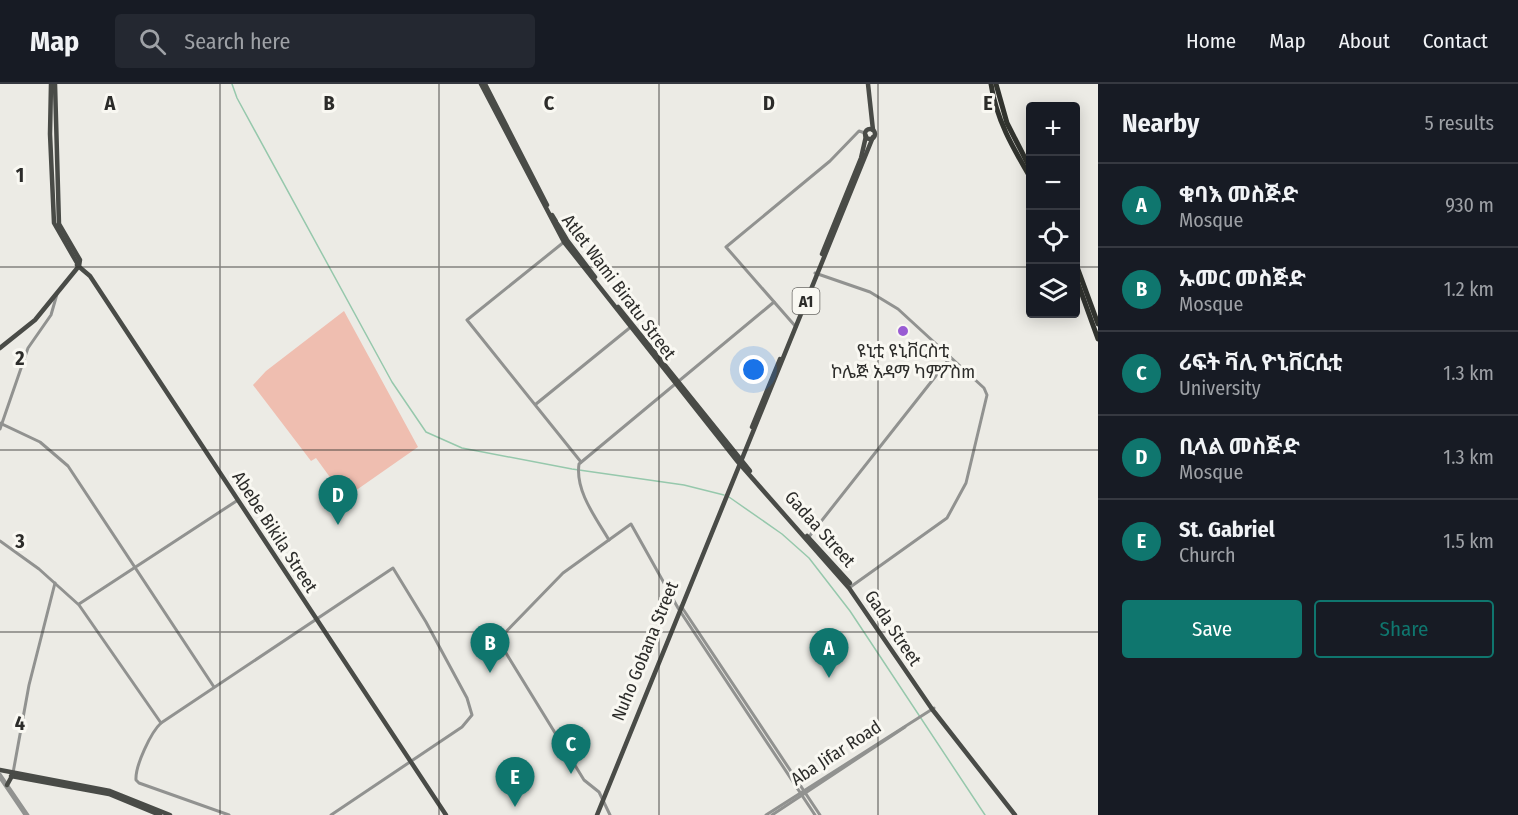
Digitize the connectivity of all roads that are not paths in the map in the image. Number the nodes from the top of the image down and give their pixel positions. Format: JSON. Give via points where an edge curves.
{"nodes":[{"id":1,"x":53,"y":84,"type":"edge"},
{"id":2,"x":483,"y":84,"type":"edge"},
{"id":3,"x":868,"y":84,"type":"edge"},
{"id":4,"x":991,"y":84,"type":"edge"},
{"id":5,"x":996,"y":84,"type":"edge"},
{"id":6,"x":868,"y":132,"type":"junction"},
{"id":7,"x":1026,"y":160,"type":"edge"},
{"id":8,"x":1026,"y":170,"type":"edge"},
{"id":9,"x":564,"y":242,"type":"junction"},
{"id":10,"x":77,"y":267,"type":"junction"},
{"id":11,"x":816,"y":273,"type":"junction"},
{"id":12,"x":1080,"y":275,"type":"edge"},
{"id":13,"x":1080,"y":289,"type":"edge"},
{"id":14,"x":58,"y":292,"type":"junction"},
{"id":15,"x":774,"y":303,"type":"junction"},
{"id":16,"x":1098,"y":324,"type":"edge"},
{"id":17,"x":632,"y":326,"type":"junction"},
{"id":18,"x":794,"y":326,"type":"junction"},
{"id":19,"x":1098,"y":339,"type":"edge"},
{"id":20,"x":0,"y":347,"type":"edge"},
{"id":21,"x":950,"y":358,"type":"junction"},
{"id":22,"x":677,"y":383,"type":"junction"},
{"id":23,"x":536,"y":404,"type":"junction"},
{"id":24,"x":1,"y":424,"type":"edge"},
{"id":25,"x":0,"y":429,"type":"edge"},
{"id":26,"x":740,"y":462,"type":"junction"},
{"id":27,"x":580,"y":463,"type":"junction"},
{"id":28,"x":238,"y":500,"type":"junction"},
{"id":29,"x":808,"y":539,"type":"junction"},
{"id":30,"x":609,"y":540,"type":"junction"},
{"id":31,"x":0,"y":541,"type":"edge"},
{"id":32,"x":135,"y":568,"type":"junction"},
{"id":33,"x":55,"y":583,"type":"junction"},
{"id":34,"x":851,"y":587,"type":"junction"},
{"id":35,"x":79,"y":605,"type":"junction"},
{"id":36,"x":679,"y":606,"type":"junction"},
{"id":37,"x":316,"y":619,"type":"junction"},
{"id":38,"x":214,"y":687,"type":"junction"},
{"id":39,"x":933,"y":709,"type":"junction"},
{"id":40,"x":161,"y":723,"type":"junction"},
{"id":41,"x":411,"y":761,"type":"junction"},
{"id":42,"x":0,"y":772,"type":"edge"},
{"id":43,"x":13,"y":775,"type":"junction"},
{"id":44,"x":0,"y":778,"type":"edge"},
{"id":45,"x":7,"y":784,"type":"junction"},
{"id":46,"x":802,"y":793,"type":"junction"},
{"id":47,"x":602,"y":798,"type":"junction"},
{"id":48,"x":27,"y":815,"type":"edge"},
{"id":49,"x":160,"y":815,"type":"edge"},
{"id":50,"x":170,"y":815,"type":"edge"},
{"id":51,"x":228,"y":815,"type":"edge"},
{"id":52,"x":331,"y":815,"type":"edge"},
{"id":53,"x":446,"y":815,"type":"edge"},
{"id":54,"x":596,"y":815,"type":"edge"},
{"id":55,"x":610,"y":815,"type":"edge"},
{"id":56,"x":766,"y":815,"type":"edge"},
{"id":57,"x":772,"y":815,"type":"edge"},
{"id":58,"x":815,"y":815,"type":"edge"},
{"id":59,"x":820,"y":815,"type":"edge"},
{"id":60,"x":1017,"y":815,"type":"edge"}],
"edges":[{"from":1,"to":10,"type":"main road","via":[[58,217],[78,255]]},
{"from":2,"to":9,"type":"main road","name":"Atlet Wami Biratu Street"},
{"from":2,"to":17,"type":"main road","name":"Atlet Wami Biratu Street","via":[[567,240]]},
{"from":3,"to":6,"type":"main road","number":"A1"},
{"from":4,"to":8,"type":"highway","via":[[1004,130]]},
{"from":5,"to":7,"type":"highway","via":[[1007,123]]},
{"from":6,"to":11,"type":"main road","number":"A1"},
{"from":6,"to":11,"type":"main road","number":"A1","via":[[873,137]]},
{"from":6,"to":15,"type":"street","via":[[859,131],[830,161],[726,247]]},
{"from":9,"to":17,"type":"main road","name":"Atlet Wami Biratu Street"},
{"from":9,"to":23,"type":"street","via":[[467,320]]},
{"from":10,"to":14,"type":"main road"},
{"from":10,"to":20,"type":"main road"},
{"from":10,"to":28,"type":"main road","name":"Abebe Bikila Street","via":[[90,276]]},
{"from":11,"to":18,"type":"main road","number":"A1"},
{"from":11,"to":21,"type":"street","via":[[881,297]]},
{"from":12,"to":16,"type":"highway"},
{"from":13,"to":19,"type":"highway"},
{"from":14,"to":20,"type":"main road","via":[[35,320]]},
{"from":14,"to":24,"type":"street","via":[[51,315],[26,354]]},
{"from":15,"to":18,"type":"street"},
{"from":15,"to":22,"type":"street"},
{"from":17,"to":22,"type":"main road","name":"Atlet Wami Biratu Street"},
{"from":17,"to":23,"type":"street"},
{"from":18,"to":26,"type":"main road","number":"A1"},
{"from":21,"to":29,"type":"street"},
{"from":21,"to":34,"type":"street","via":[[987,395],[966,483],[946,518]]},
{"from":22,"to":26,"type":"main road","name":"Atlet Wami Biratu Street"},
{"from":22,"to":27,"type":"street"},
{"from":23,"to":27,"type":"street"},
{"from":24,"to":25,"type":"street"},
{"from":24,"to":32,"type":"street","via":[[40,441],[62,459]]},
{"from":26,"to":29,"type":"main road","name":"Gadaa Street"},
{"from":26,"to":36,"type":"main road","name":"Nuho Gobana Street","number":"A1"},
{"from":27,"to":30,"type":"street","via":[[577,475],[585,497]]},
{"from":28,"to":32,"type":"street"},
{"from":28,"to":37,"type":"main road","name":"Abebe Bikila Street"},
{"from":29,"to":34,"type":"main road","name":"Gadaa Street"},
{"from":30,"to":36,"type":"street","via":[[631,524]]},
{"from":30,"to":47,"type":"street","via":[[563,573],[498,640],[584,780]]},
{"from":31,"to":33,"type":"street"},
{"from":32,"to":35,"type":"street"},
{"from":32,"to":38,"type":"street"},
{"from":33,"to":35,"type":"street"},
{"from":33,"to":43,"type":"street","via":[[29,686]]},
{"from":34,"to":39,"type":"main road","name":"Gadaa Street"},
{"from":35,"to":40,"type":"street"},
{"from":36,"to":46,"type":"street"},
{"from":36,"to":47,"type":"main road","name":"Nuho Gobana Street","number":"A1"},
{"from":37,"to":38,"type":"street"},
{"from":37,"to":41,"type":"main road","name":"Abebe Bikila Street"},
{"from":37,"to":41,"type":"street","via":[[393,568],[472,710],[469,721]]},
{"from":38,"to":40,"type":"street"},
{"from":39,"to":46,"type":"street","name":"Aba Jifar Road"},
{"from":39,"to":60,"type":"main road","name":"Gadaa Street"},
{"from":40,"to":51,"type":"street","via":[[153,732],[136,780]]},
{"from":41,"to":52,"type":"street"},
{"from":41,"to":53,"type":"main road","name":"Abebe Bikila Street"},
{"from":42,"to":43,"type":"main road"},
{"from":42,"to":45,"type":"street"},
{"from":43,"to":45,"type":"main road"},
{"from":43,"to":49,"type":"main road","via":[[109,794]]},
{"from":43,"to":50,"type":"main road","via":[[110,791]]},
{"from":44,"to":48,"type":"street"},
{"from":45,"to":48,"type":"street"},
{"from":46,"to":56,"type":"street","name":"Aba Jifar Road"},
{"from":46,"to":57,"type":"street","name":"Aba Jifar Road"},
{"from":46,"to":58,"type":"street"},
{"from":46,"to":59,"type":"street"},
{"from":47,"to":54,"type":"main road","name":"Nuho Gobana Street","number":"A1"},
{"from":47,"to":55,"type":"street"}]}
